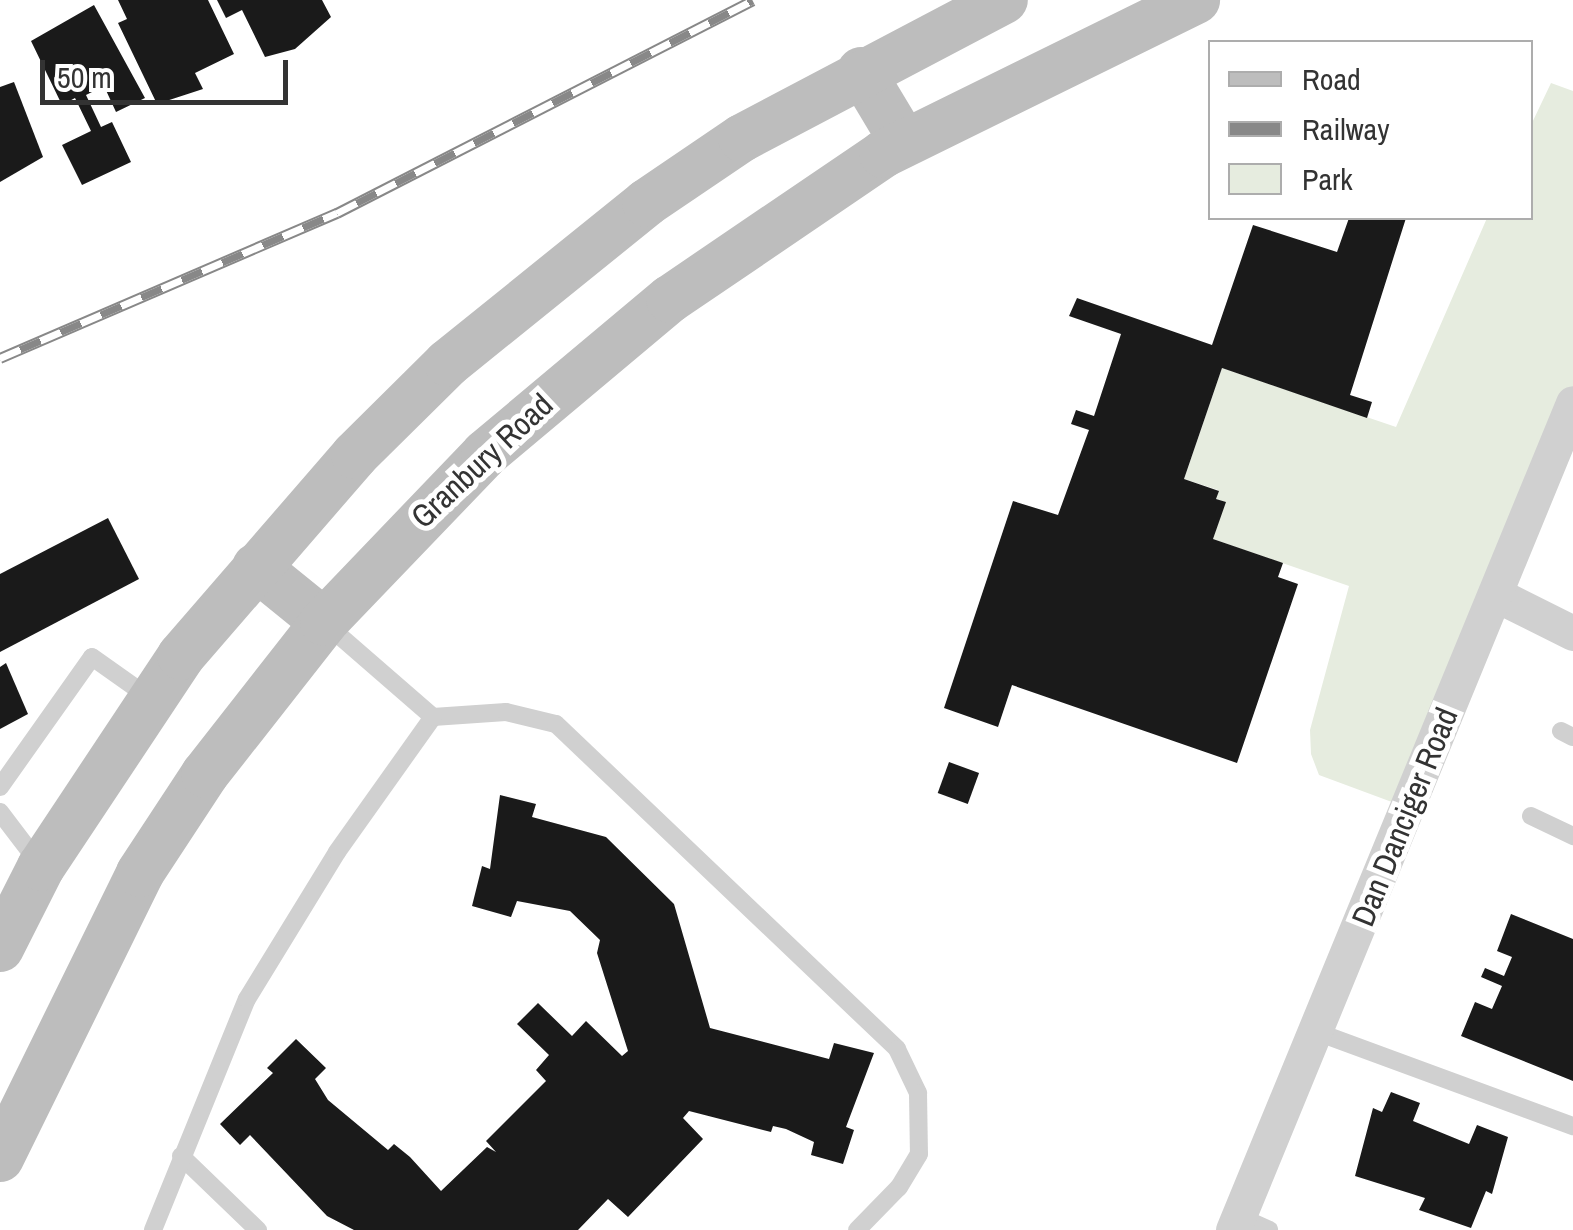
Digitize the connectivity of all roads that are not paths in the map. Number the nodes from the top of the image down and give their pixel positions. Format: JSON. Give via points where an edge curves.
{"nodes":[{"id":1,"x":1004,"y":0,"type":"edge"},
{"id":2,"x":1196,"y":0,"type":"edge"},
{"id":3,"x":861,"y":71,"type":"junction"},
{"id":4,"x":909,"y":153,"type":"junction"},
{"id":5,"x":1573,"y":402,"type":"edge"},
{"id":6,"x":256,"y":567,"type":"junction"},
{"id":7,"x":1495,"y":594,"type":"junction"},
{"id":8,"x":324,"y":622,"type":"junction"},
{"id":9,"x":1573,"y":632,"type":"edge"},
{"id":10,"x":152,"y":699,"type":"junction"},
{"id":11,"x":433,"y":717,"type":"junction"},
{"id":12,"x":0,"y":787,"type":"edge"},
{"id":13,"x":0,"y":812,"type":"edge"},
{"id":14,"x":1531,"y":816,"type":"dead end"},
{"id":15,"x":1573,"y":836,"type":"edge"},
{"id":16,"x":41,"y":866,"type":"junction"},
{"id":17,"x":0,"y":948,"type":"edge"},
{"id":18,"x":1316,"y":1032,"type":"junction"},
{"id":19,"x":1573,"y":1126,"type":"edge"},
{"id":20,"x":181,"y":1156,"type":"junction"},
{"id":21,"x":0,"y":1158,"type":"edge"},
{"id":22,"x":1247,"y":1225,"type":"edge"},
{"id":23,"x":153,"y":1230,"type":"edge"},
{"id":24,"x":258,"y":1230,"type":"edge"},
{"id":25,"x":857,"y":1230,"type":"edge"}],
"edges":[{"from":1,"to":3,"type":"main road"},
{"from":2,"to":4,"type":"main road","name":"Granbury Road"},
{"from":3,"to":4,"type":"main road"},
{"from":3,"to":6,"type":"main road","via":[[742,138],[546,280],[434,376]]},
{"from":4,"to":8,"type":"main road","name":"Granbury Road","via":[[670,300],[590,363],[485,454]]},
{"from":5,"to":7,"type":"street","name":"Dan Danciger Road"},
{"from":6,"to":8,"type":"main road"},
{"from":6,"to":10,"type":"main road"},
{"from":7,"to":9,"type":"street"},
{"from":7,"to":18,"type":"street","name":"Dan Danciger Road"},
{"from":8,"to":11,"type":"lane"},
{"from":8,"to":21,"type":"main road","name":"Granbury Road","via":[[206,774],[140,873]]},
{"from":10,"to":12,"type":"lane","via":[[92,657]]},
{"from":10,"to":16,"type":"main road"},
{"from":11,"to":20,"type":"lane","via":[[337,852],[248,999]]},
{"from":11,"to":25,"type":"lane","via":[[506,712],[556,724],[897,1049],[918,1093],[919,1154],[900,1186]]},
{"from":13,"to":16,"type":"lane"},
{"from":14,"to":15,"type":"lane"},
{"from":16,"to":17,"type":"main road"},
{"from":18,"to":19,"type":"lane"},
{"from":18,"to":22,"type":"street","name":"Dan Danciger Road"},
{"from":20,"to":23,"type":"lane"},
{"from":20,"to":24,"type":"lane"}]}
